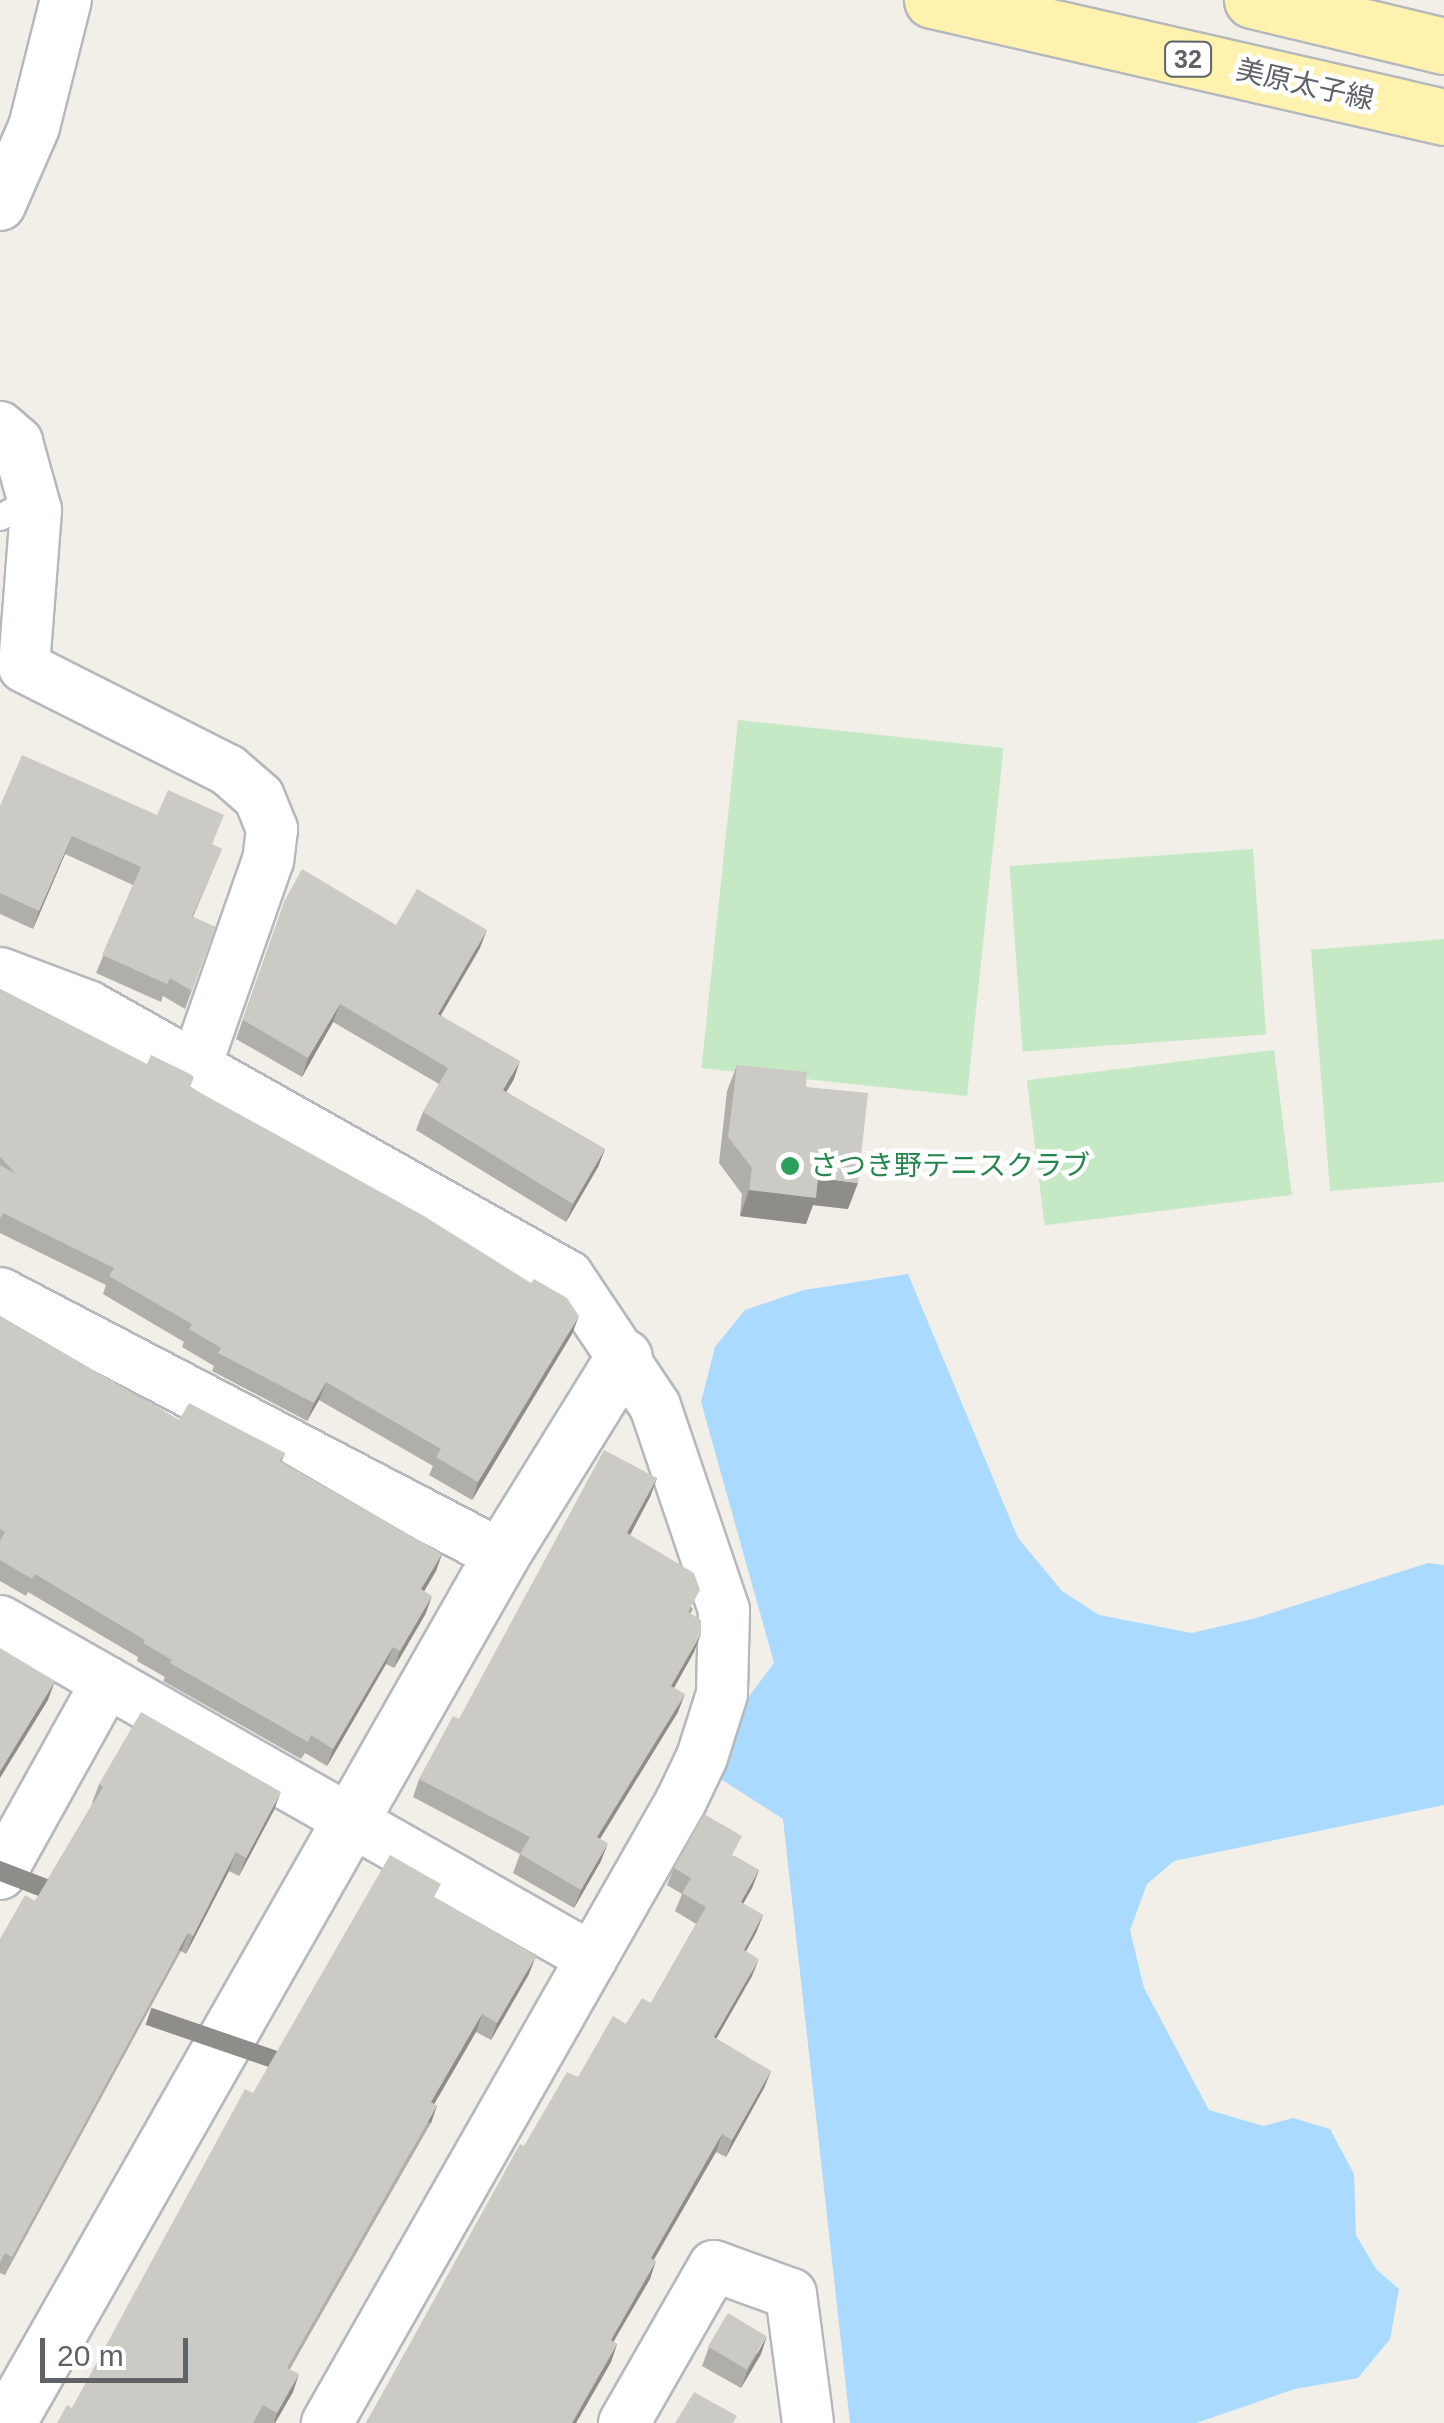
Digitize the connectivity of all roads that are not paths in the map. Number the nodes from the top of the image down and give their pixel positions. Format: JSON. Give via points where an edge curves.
{"nodes":[{"id":1,"x":66,"y":0,"type":"edge"},
{"id":2,"x":932,"y":0,"type":"edge"},
{"id":3,"x":1252,"y":0,"type":"edge"},
{"id":4,"x":1444,"y":46,"type":"edge"},
{"id":5,"x":1444,"y":117,"type":"edge"},
{"id":6,"x":0,"y":205,"type":"edge"},
{"id":7,"x":0,"y":427,"type":"edge"},
{"id":8,"x":17,"y":508,"type":"edge"},
{"id":9,"x":0,"y":973,"type":"edge"},
{"id":10,"x":196,"y":1066,"type":"junction"},
{"id":11,"x":0,"y":1292,"type":"edge"},
{"id":12,"x":624,"y":1357,"type":"junction"},
{"id":13,"x":501,"y":1555,"type":"junction"},
{"id":14,"x":0,"y":1622,"type":"edge"},
{"id":15,"x":107,"y":1682,"type":"junction"},
{"id":16,"x":350,"y":1822,"type":"junction"},
{"id":17,"x":0,"y":1874,"type":"edge"},
{"id":18,"x":592,"y":1958,"type":"junction"},
{"id":19,"x":8,"y":2423,"type":"edge"},
{"id":20,"x":327,"y":2423,"type":"edge"},
{"id":21,"x":624,"y":2423,"type":"edge"},
{"id":22,"x":808,"y":2423,"type":"edge"}],
"edges":[{"from":1,"to":6,"type":"street","via":[[34,127]]},
{"from":2,"to":5,"type":"main road","name":"美原太子線","number":"32"},
{"from":3,"to":4,"type":"main road"},
{"from":7,"to":8,"type":"street","via":[[17,442]]},
{"from":8,"to":10,"type":"street","via":[[24,666],[228,770],[259,797],[272,829],[268,860]]},
{"from":9,"to":10,"type":"street","via":[[88,1006]]},
{"from":10,"to":12,"type":"street","via":[[568,1276]]},
{"from":11,"to":13,"type":"street"},
{"from":12,"to":13,"type":"street"},
{"from":12,"to":18,"type":"street","via":[[655,1406],[724,1610],[722,1694],[681,1801]]},
{"from":13,"to":16,"type":"street"},
{"from":14,"to":15,"type":"street"},
{"from":15,"to":16,"type":"street"},
{"from":15,"to":17,"type":"street"},
{"from":16,"to":18,"type":"street"},
{"from":16,"to":19,"type":"street"},
{"from":18,"to":20,"type":"street"},
{"from":21,"to":22,"type":"street","via":[[714,2266],[790,2294]]}]}
